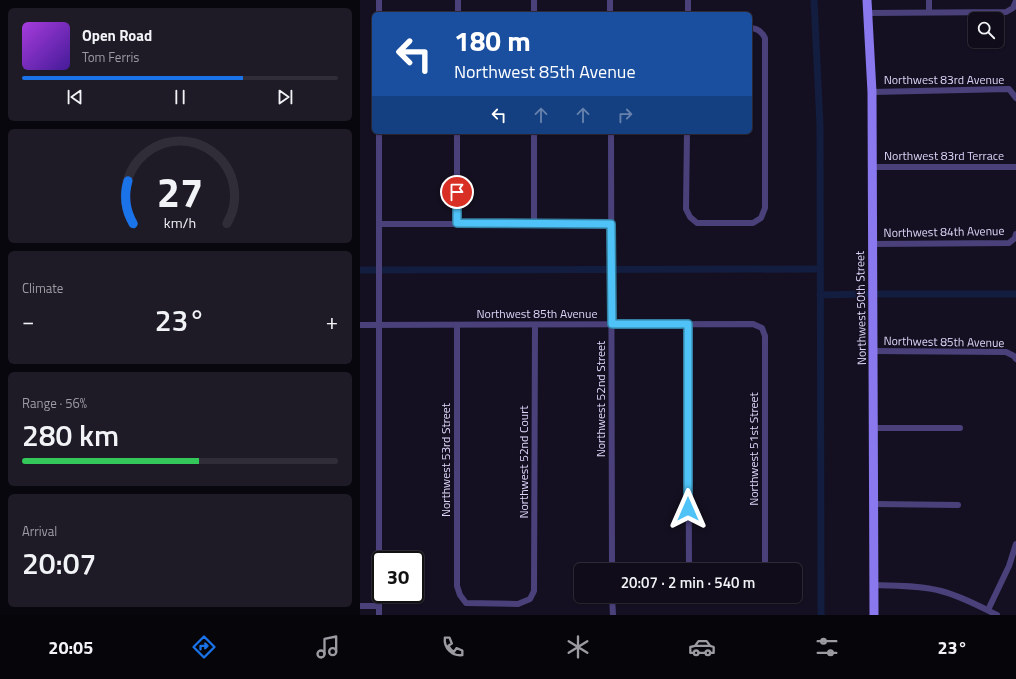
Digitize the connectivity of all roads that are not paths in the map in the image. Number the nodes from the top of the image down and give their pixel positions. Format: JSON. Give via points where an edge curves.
{"nodes":[{"id":1,"x":379,"y":0,"type":"edge"},
{"id":2,"x":458,"y":0,"type":"edge"},
{"id":3,"x":534,"y":0,"type":"edge"},
{"id":4,"x":610,"y":0,"type":"edge"},
{"id":5,"x":688,"y":0,"type":"edge"},
{"id":6,"x":867,"y":0,"type":"edge"},
{"id":7,"x":929,"y":0,"type":"edge"},
{"id":8,"x":1016,"y":1,"type":"edge"},
{"id":9,"x":379,"y":12,"type":"edge"},
{"id":10,"x":458,"y":12,"type":"edge"},
{"id":11,"x":534,"y":12,"type":"edge"},
{"id":12,"x":610,"y":12,"type":"edge"},
{"id":13,"x":688,"y":12,"type":"edge"},
{"id":14,"x":929,"y":12,"type":"junction"},
{"id":15,"x":868,"y":13,"type":"junction"},
{"id":16,"x":752,"y":28,"type":"edge"},
{"id":17,"x":872,"y":92,"type":"junction"},
{"id":18,"x":1015,"y":96,"type":"edge"},
{"id":19,"x":379,"y":134,"type":"edge"},
{"id":20,"x":457,"y":134,"type":"edge"},
{"id":21,"x":534,"y":134,"type":"edge"},
{"id":22,"x":611,"y":134,"type":"edge"},
{"id":23,"x":687,"y":134,"type":"edge"},
{"id":24,"x":873,"y":167,"type":"junction"},
{"id":25,"x":1016,"y":167,"type":"edge"},
{"id":26,"x":457,"y":223,"type":"junction"},
{"id":27,"x":534,"y":223,"type":"junction"},
{"id":28,"x":379,"y":224,"type":"junction"},
{"id":29,"x":611,"y":224,"type":"junction"},
{"id":30,"x":1015,"y":236,"type":"edge"},
{"id":31,"x":872,"y":244,"type":"junction"},
{"id":32,"x":612,"y":324,"type":"junction"},
{"id":33,"x":688,"y":324,"type":"junction"},
{"id":34,"x":360,"y":325,"type":"edge"},
{"id":35,"x":379,"y":325,"type":"junction"},
{"id":36,"x":458,"y":325,"type":"junction"},
{"id":37,"x":535,"y":325,"type":"junction"},
{"id":38,"x":762,"y":328,"type":"joint"},
{"id":39,"x":874,"y":351,"type":"junction"},
{"id":40,"x":1015,"y":357,"type":"edge"},
{"id":41,"x":873,"y":428,"type":"junction"},
{"id":42,"x":960,"y":428,"type":"dead end"},
{"id":43,"x":874,"y":504,"type":"junction"},
{"id":44,"x":958,"y":505,"type":"dead end"},
{"id":45,"x":1016,"y":544,"type":"edge"},
{"id":46,"x":612,"y":563,"type":"edge"},
{"id":47,"x":689,"y":563,"type":"edge"},
{"id":48,"x":765,"y":563,"type":"edge"},
{"id":49,"x":874,"y":586,"type":"junction"},
{"id":50,"x":530,"y":599,"type":"joint"},
{"id":51,"x":612,"y":603,"type":"edge"},
{"id":52,"x":360,"y":606,"type":"edge"},
{"id":53,"x":379,"y":606,"type":"junction"},
{"id":54,"x":988,"y":610,"type":"junction"},
{"id":55,"x":379,"y":615,"type":"edge"},
{"id":56,"x":613,"y":615,"type":"edge"},
{"id":57,"x":874,"y":615,"type":"edge"},
{"id":58,"x":997,"y":615,"type":"edge"}],
"edges":[{"from":1,"to":9,"type":"street"},
{"from":2,"to":10,"type":"street"},
{"from":3,"to":11,"type":"street"},
{"from":4,"to":12,"type":"street"},
{"from":5,"to":13,"type":"street"},
{"from":6,"to":15,"type":"street","name":"Northwest 50th Street"},
{"from":7,"to":14,"type":"street"},
{"from":8,"to":14,"type":"street","via":[[1013,8],[1006,12]]},
{"from":14,"to":15,"type":"street"},
{"from":15,"to":17,"type":"street","name":"Northwest 50th Street"},
{"from":16,"to":23,"type":"street","via":[[762,32],[765,38],[765,208],[761,218],[754,223],[697,223],[690,217],[686,209]]},
{"from":17,"to":18,"type":"street","name":"Northwest 83rd Avenue","via":[[1009,89]]},
{"from":17,"to":24,"type":"street","name":"Northwest 50th Street"},
{"from":19,"to":28,"type":"street"},
{"from":20,"to":26,"type":"street"},
{"from":21,"to":27,"type":"street"},
{"from":22,"to":29,"type":"street","name":"Northwest 52nd Street"},
{"from":24,"to":25,"type":"street","name":"Northwest 83rd Terrace"},
{"from":24,"to":31,"type":"street","name":"Northwest 50th Street"},
{"from":26,"to":27,"type":"street"},
{"from":26,"to":28,"type":"street"},
{"from":27,"to":29,"type":"street"},
{"from":28,"to":35,"type":"street"},
{"from":29,"to":32,"type":"street","name":"Northwest 52nd Street"},
{"from":30,"to":31,"type":"street","name":"Northwest 84th Avenue","via":[[1009,243]]},
{"from":31,"to":39,"type":"street","name":"Northwest 50th Street"},
{"from":32,"to":33,"type":"street","name":"Northwest 85th Avenue"},
{"from":32,"to":37,"type":"street","name":"Northwest 85th Avenue"},
{"from":32,"to":46,"type":"street","name":"Northwest 52nd Street"},
{"from":33,"to":38,"type":"street","name":"Northwest 85th Avenue","via":[[753,324]]},
{"from":33,"to":47,"type":"street"},
{"from":34,"to":35,"type":"street","name":"Northwest 85th Avenue"},
{"from":35,"to":36,"type":"street","name":"Northwest 85th Avenue"},
{"from":35,"to":53,"type":"street"},
{"from":36,"to":37,"type":"street","name":"Northwest 85th Avenue"},
{"from":36,"to":50,"type":"street","name":"Northwest 53rd Street","via":[[457,586],[466,603],[518,604]]},
{"from":37,"to":50,"type":"street","name":"Northwest 52nd Court","via":[[534,591]]},
{"from":38,"to":48,"type":"street","name":"Northwest 51st Street","via":[[765,336]]},
{"from":39,"to":40,"type":"street","name":"Northwest 85th Avenue","via":[[1006,352]]},
{"from":39,"to":41,"type":"street","name":"Northwest 50th Street"},
{"from":41,"to":42,"type":"street"},
{"from":41,"to":43,"type":"street","name":"Northwest 50th Street"},
{"from":43,"to":44,"type":"street"},
{"from":43,"to":49,"type":"street","name":"Northwest 50th Street"},
{"from":45,"to":54,"type":"street","via":[[1009,566]]},
{"from":49,"to":54,"type":"street","via":[[915,586],[940,591]]},
{"from":49,"to":57,"type":"street","name":"Northwest 50th Street"},
{"from":51,"to":56,"type":"street"},
{"from":52,"to":53,"type":"street"},
{"from":53,"to":55,"type":"street"},
{"from":54,"to":58,"type":"street"}]}
